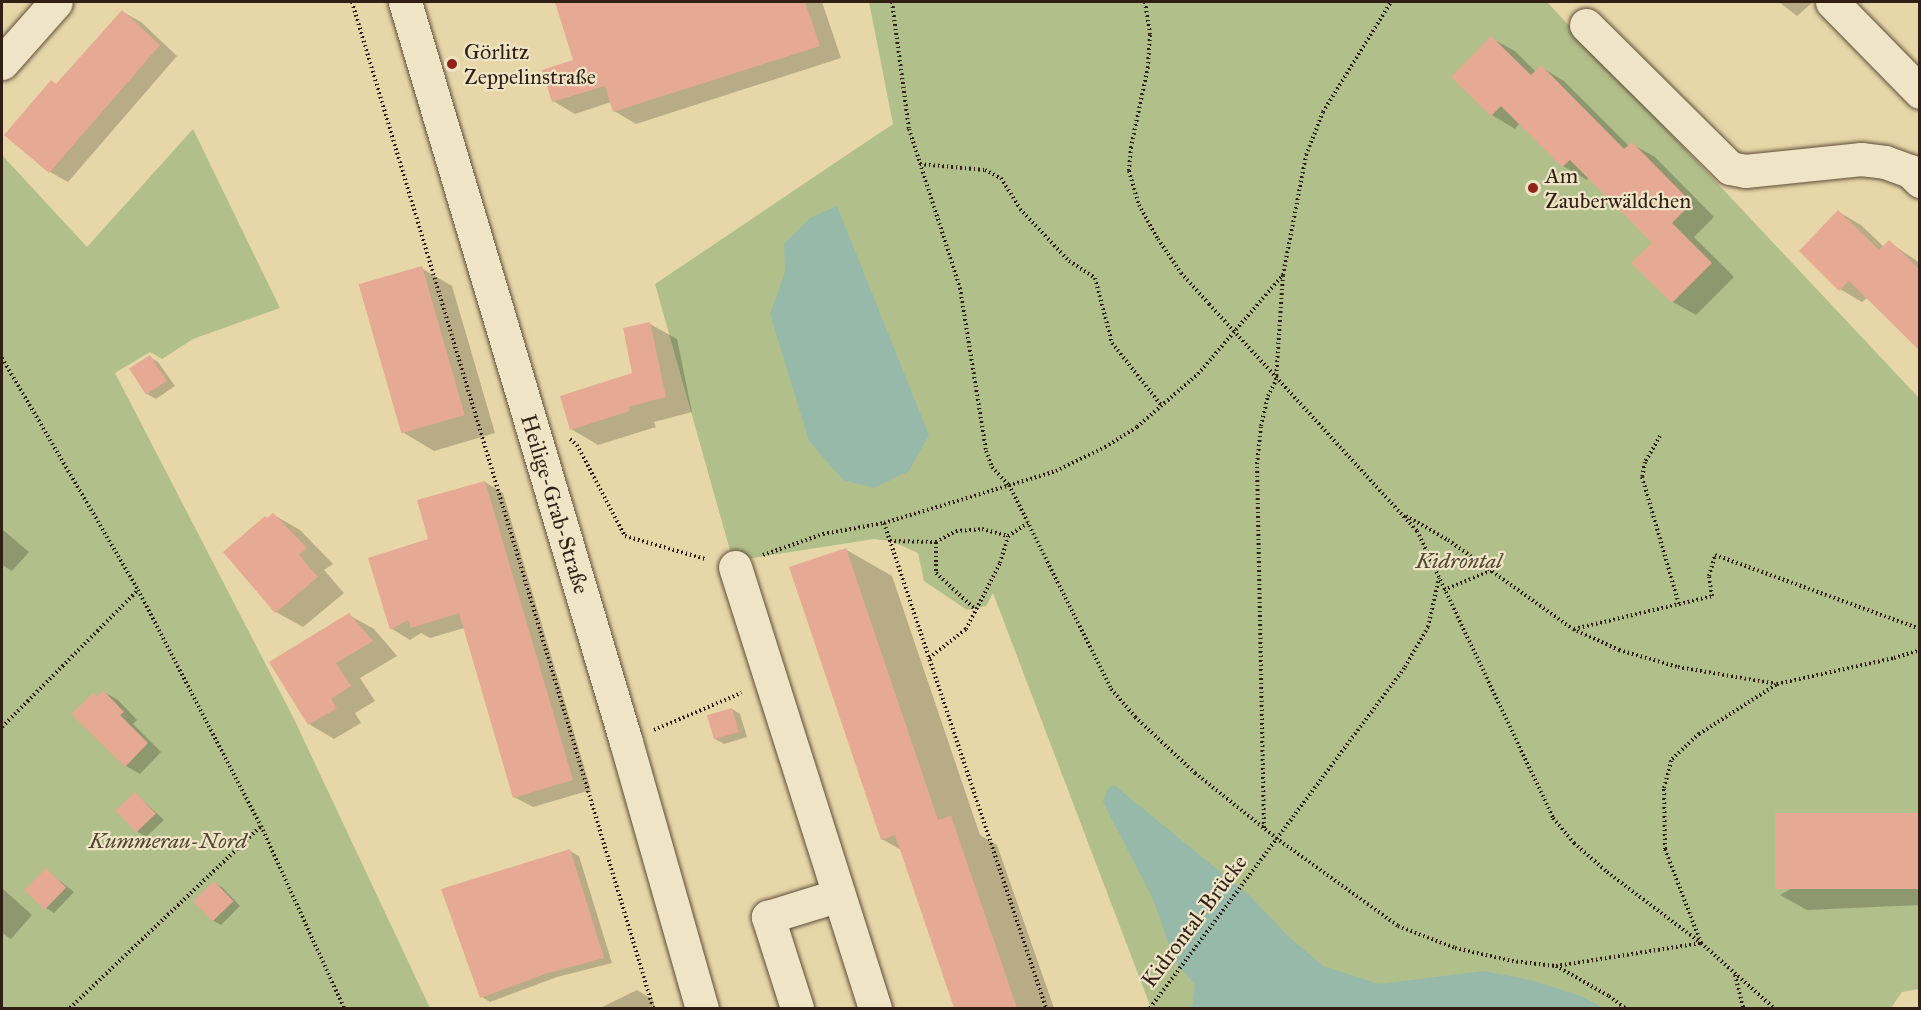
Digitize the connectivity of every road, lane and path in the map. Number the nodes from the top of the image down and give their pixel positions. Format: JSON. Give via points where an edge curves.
{"nodes":[{"id":1,"x":56,"y":2,"type":"edge"},
{"id":2,"x":352,"y":2,"type":"edge"},
{"id":3,"x":405,"y":2,"type":"edge"},
{"id":4,"x":892,"y":2,"type":"edge"},
{"id":5,"x":1145,"y":2,"type":"edge"},
{"id":6,"x":1391,"y":2,"type":"edge"},
{"id":7,"x":1832,"y":2,"type":"edge"},
{"id":8,"x":1586,"y":25,"type":"dead end"},
{"id":9,"x":2,"y":63,"type":"edge"},
{"id":10,"x":1920,"y":92,"type":"edge"},
{"id":11,"x":920,"y":164,"type":"junction"},
{"id":12,"x":1920,"y":181,"type":"edge"},
{"id":13,"x":1283,"y":275,"type":"junction"},
{"id":14,"x":1236,"y":332,"type":"junction"},
{"id":15,"x":2,"y":358,"type":"edge"},
{"id":16,"x":1276,"y":380,"type":"junction"},
{"id":17,"x":1162,"y":406,"type":"junction"},
{"id":18,"x":565,"y":434,"type":"dead end"},
{"id":19,"x":1660,"y":436,"type":"dead end"},
{"id":20,"x":1009,"y":485,"type":"junction"},
{"id":21,"x":1402,"y":514,"type":"junction"},
{"id":22,"x":1028,"y":523,"type":"junction"},
{"id":23,"x":884,"y":524,"type":"junction"},
{"id":24,"x":1008,"y":536,"type":"junction"},
{"id":25,"x":890,"y":541,"type":"junction"},
{"id":26,"x":936,"y":542,"type":"junction"},
{"id":27,"x":735,"y":567,"type":"junction"},
{"id":28,"x":1492,"y":570,"type":"junction"},
{"id":29,"x":1439,"y":577,"type":"junction"},
{"id":30,"x":138,"y":590,"type":"junction"},
{"id":31,"x":1444,"y":590,"type":"junction"},
{"id":32,"x":1679,"y":604,"type":"junction"},
{"id":33,"x":976,"y":610,"type":"junction"},
{"id":34,"x":1573,"y":629,"type":"junction"},
{"id":35,"x":1920,"y":630,"type":"edge"},
{"id":36,"x":1920,"y":650,"type":"edge"},
{"id":37,"x":929,"y":658,"type":"junction"},
{"id":38,"x":771,"y":680,"type":"junction"},
{"id":39,"x":1777,"y":684,"type":"junction"},
{"id":40,"x":2,"y":727,"type":"edge"},
{"id":41,"x":626,"y":742,"type":"junction"},
{"id":42,"x":261,"y":826,"type":"junction"},
{"id":43,"x":1264,"y":828,"type":"junction"},
{"id":44,"x":1276,"y":838,"type":"junction"},
{"id":45,"x":838,"y":895,"type":"junction"},
{"id":46,"x":1701,"y":943,"type":"junction"},
{"id":47,"x":1556,"y":966,"type":"junction"},
{"id":48,"x":1735,"y":974,"type":"junction"},
{"id":49,"x":70,"y":1008,"type":"edge"},
{"id":50,"x":344,"y":1008,"type":"edge"},
{"id":51,"x":653,"y":1008,"type":"edge"},
{"id":52,"x":702,"y":1008,"type":"edge"},
{"id":53,"x":797,"y":1008,"type":"edge"},
{"id":54,"x":875,"y":1008,"type":"edge"},
{"id":55,"x":1046,"y":1008,"type":"edge"},
{"id":56,"x":1150,"y":1008,"type":"edge"},
{"id":57,"x":1625,"y":1008,"type":"edge"},
{"id":58,"x":1743,"y":1008,"type":"edge"},
{"id":59,"x":1774,"y":1008,"type":"edge"}],
"edges":[{"from":1,"to":9,"type":"street"},
{"from":2,"to":51,"type":"path"},
{"from":3,"to":41,"type":"street","name":"Heilige-Grab-Straße"},
{"from":4,"to":11,"type":"path","via":[[909,129]]},
{"from":5,"to":14,"type":"path","via":[[1150,35],[1148,67],[1129,171],[1139,204],[1158,239],[1181,273]]},
{"from":6,"to":13,"type":"path","via":[[1323,112],[1306,155]]},
{"from":7,"to":10,"type":"street"},
{"from":8,"to":12,"type":"street","via":[[1730,168],[1744,171],[1861,159],[1910,171]]},
{"from":11,"to":17,"type":"path","via":[[985,170],[1001,178],[1020,209],[1069,261],[1095,278],[1112,343]]},
{"from":11,"to":20,"type":"path","via":[[960,288],[986,451],[992,467]]},
{"from":13,"to":14,"type":"path"},
{"from":13,"to":16,"type":"path"},
{"from":14,"to":16,"type":"path"},
{"from":14,"to":17,"type":"path"},
{"from":15,"to":30,"type":"path"},
{"from":16,"to":21,"type":"path"},
{"from":16,"to":43,"type":"path","via":[[1261,426],[1257,464]]},
{"from":17,"to":20,"type":"path","via":[[1105,447],[1056,471]]},
{"from":18,"to":27,"type":"path","via":[[577,445],[625,536]]},
{"from":19,"to":32,"type":"path","via":[[1644,462],[1642,477]]},
{"from":20,"to":22,"type":"path"},
{"from":20,"to":23,"type":"path"},
{"from":21,"to":28,"type":"path"},
{"from":21,"to":29,"type":"path","via":[[1416,531]]},
{"from":22,"to":24,"type":"path"},
{"from":22,"to":43,"type":"path","via":[[1111,689],[1195,773]]},
{"from":23,"to":25,"type":"path"},
{"from":23,"to":27,"type":"path","via":[[823,534]]},
{"from":24,"to":26,"type":"path","via":[[982,529],[956,531]]},
{"from":24,"to":33,"type":"path","via":[[1000,563]]},
{"from":25,"to":26,"type":"path"},
{"from":25,"to":37,"type":"path"},
{"from":26,"to":33,"type":"path","via":[[936,573]]},
{"from":27,"to":38,"type":"street"},
{"from":28,"to":31,"type":"path"},
{"from":28,"to":34,"type":"path"},
{"from":29,"to":31,"type":"path"},
{"from":29,"to":44,"type":"path","name":"Kidrontal-Brücke","via":[[1428,627],[1405,667]]},
{"from":30,"to":40,"type":"path"},
{"from":30,"to":42,"type":"path"},
{"from":31,"to":46,"type":"path","via":[[1553,818],[1607,872]]},
{"from":32,"to":34,"type":"path"},
{"from":32,"to":35,"type":"path","via":[[1712,596],[1709,576],[1715,555]]},
{"from":33,"to":37,"type":"path","via":[[966,629]]},
{"from":34,"to":39,"type":"path","via":[[1619,650],[1678,667]]},
{"from":36,"to":39,"type":"path"},
{"from":37,"to":55,"type":"path"},
{"from":38,"to":41,"type":"path"},
{"from":38,"to":45,"type":"street"},
{"from":39,"to":46,"type":"path","via":[[1699,734],[1672,759],[1664,788],[1665,849]]},
{"from":41,"to":52,"type":"street","name":"Heilige-Grab-Straße"},
{"from":42,"to":49,"type":"path"},
{"from":42,"to":50,"type":"path"},
{"from":43,"to":44,"type":"path"},
{"from":44,"to":47,"type":"path","via":[[1398,926],[1455,948]]},
{"from":44,"to":56,"type":"path","name":"Kidrontal-Brücke"},
{"from":45,"to":53,"type":"street","via":[[768,917]]},
{"from":45,"to":54,"type":"street"},
{"from":46,"to":47,"type":"path"},
{"from":46,"to":48,"type":"path"},
{"from":47,"to":57,"type":"path"},
{"from":48,"to":58,"type":"path"},
{"from":48,"to":59,"type":"path"}]}
